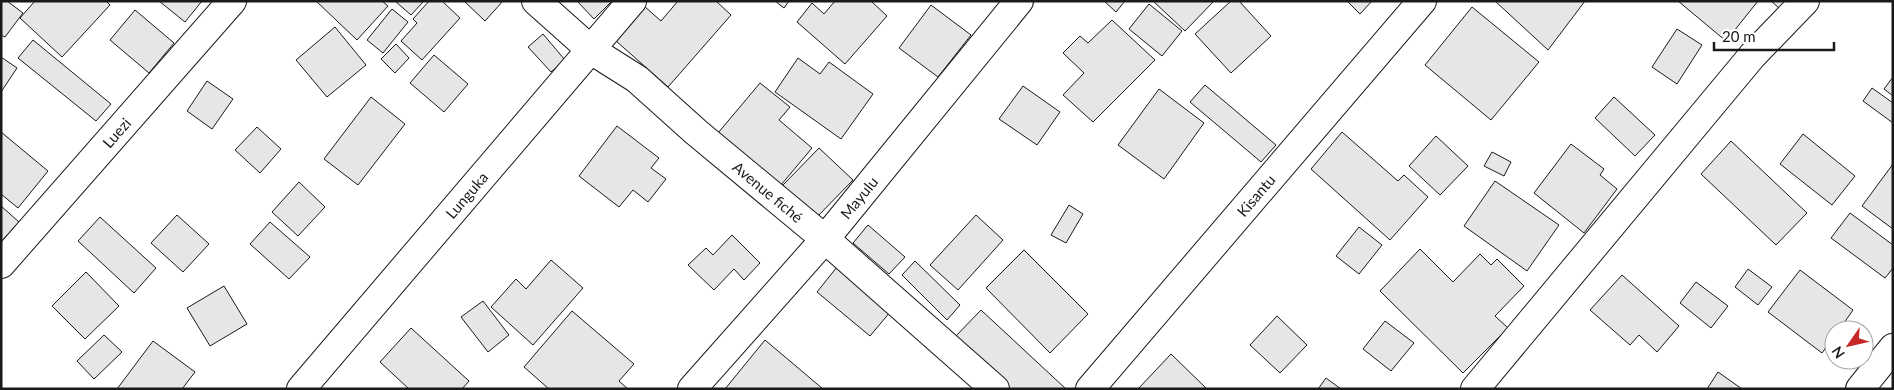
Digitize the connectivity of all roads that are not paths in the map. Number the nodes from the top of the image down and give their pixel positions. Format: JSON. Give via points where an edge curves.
{"nodes":[{"id":1,"x":232,"y":1,"type":"edge"},
{"id":2,"x":536,"y":1,"type":"edge"},
{"id":3,"x":632,"y":1,"type":"edge"},
{"id":4,"x":1019,"y":1,"type":"edge"},
{"id":5,"x":1422,"y":1,"type":"edge"},
{"id":6,"x":1805,"y":1,"type":"edge"},
{"id":7,"x":592,"y":50,"type":"junction"},
{"id":8,"x":825,"y":239,"type":"junction"},
{"id":9,"x":1,"y":264,"type":"edge"},
{"id":10,"x":1893,"y":348,"type":"edge"},
{"id":11,"x":301,"y":389,"type":"edge"},
{"id":12,"x":692,"y":389,"type":"edge"},
{"id":13,"x":995,"y":389,"type":"edge"},
{"id":14,"x":1090,"y":389,"type":"edge"},
{"id":15,"x":1475,"y":389,"type":"edge"},
{"id":16,"x":1860,"y":389,"type":"edge"}],
"edges":[{"from":1,"to":9,"type":"street","name":"Luezi"},
{"from":2,"to":7,"type":"street","name":"Avenue fiché"},
{"from":3,"to":7,"type":"street","name":"Lunguka"},
{"from":4,"to":8,"type":"street","name":"Mayulu"},
{"from":5,"to":14,"type":"street","name":"Kisantu"},
{"from":6,"to":15,"type":"street","via":[[1752,56]]},
{"from":7,"to":8,"type":"street","name":"Avenue fiché","via":[[637,79]]},
{"from":7,"to":11,"type":"street","name":"Lunguka"},
{"from":8,"to":12,"type":"street","name":"Mayulu"},
{"from":8,"to":13,"type":"street","name":"Avenue fiché"},
{"from":10,"to":16,"type":"street"}]}
